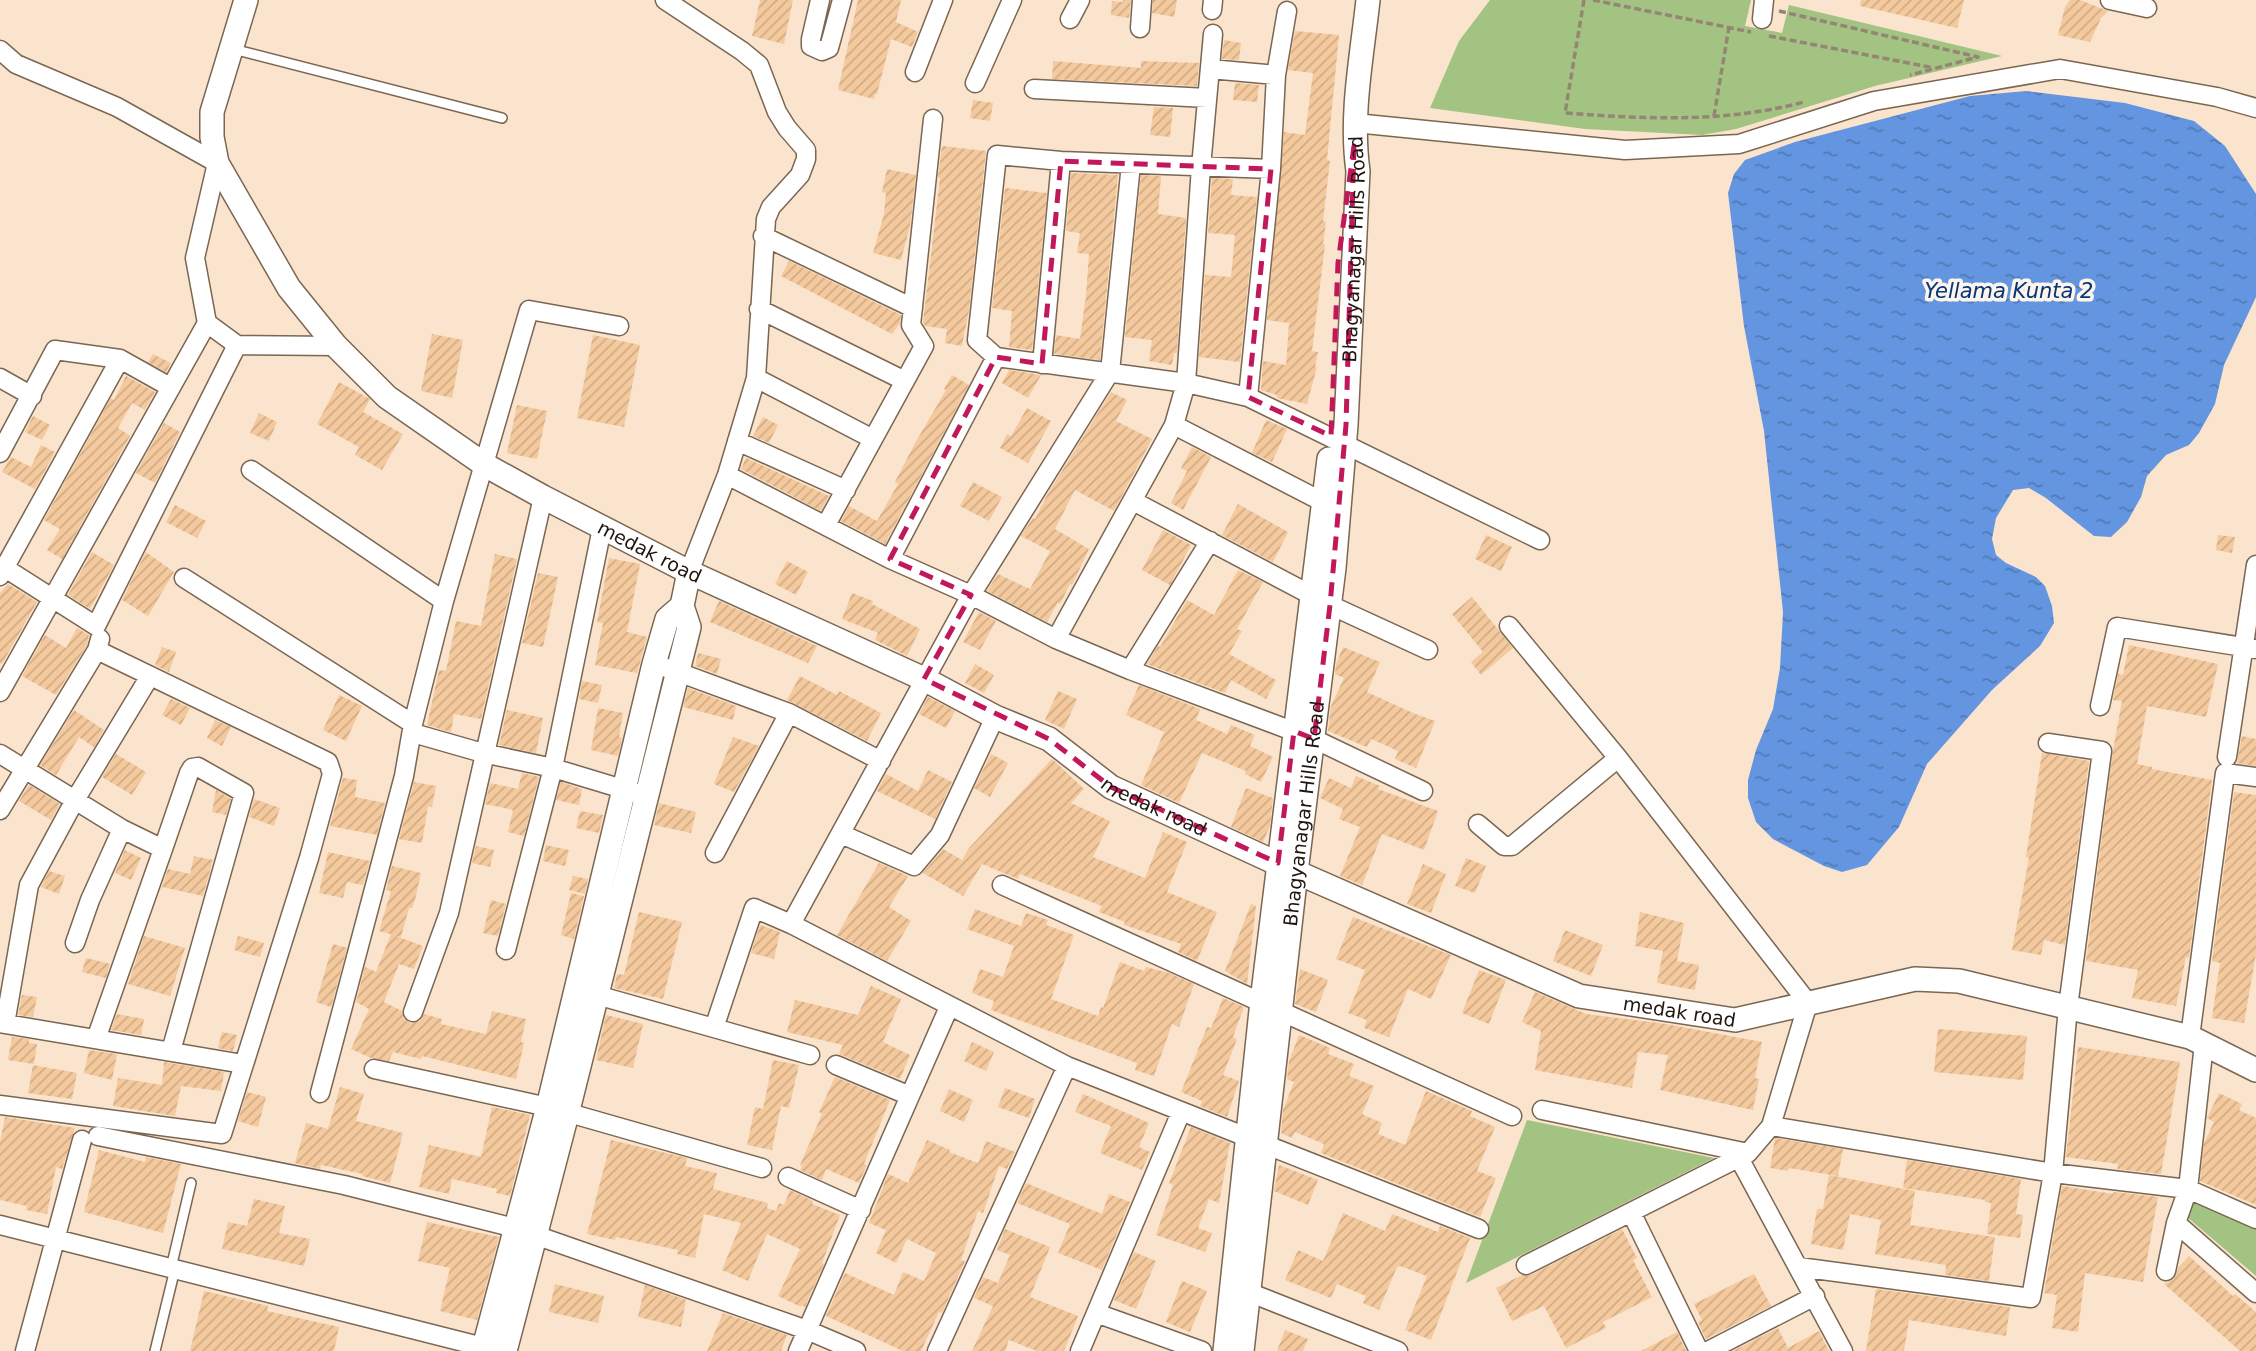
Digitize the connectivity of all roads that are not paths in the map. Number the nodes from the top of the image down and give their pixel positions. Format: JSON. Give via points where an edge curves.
{"nodes":[{"id":1,"x":246,"y":0,"type":"edge"},
{"id":2,"x":665,"y":0,"type":"edge"},
{"id":3,"x":820,"y":0,"type":"edge"},
{"id":4,"x":842,"y":0,"type":"edge"},
{"id":5,"x":943,"y":0,"type":"edge"},
{"id":6,"x":1012,"y":0,"type":"edge"},
{"id":7,"x":1080,"y":0,"type":"edge"},
{"id":8,"x":1142,"y":0,"type":"edge"},
{"id":9,"x":1368,"y":0,"type":"edge"},
{"id":10,"x":2110,"y":0,"type":"edge"},
{"id":11,"x":2147,"y":8,"type":"dead end"},
{"id":12,"x":1287,"y":11,"type":"dead end"},
{"id":13,"x":1070,"y":19,"type":"dead end"},
{"id":14,"x":1140,"y":28,"type":"dead end"},
{"id":15,"x":1213,"y":33,"type":"dead end"},
{"id":16,"x":232,"y":49,"type":"junction"},
{"id":17,"x":0,"y":50,"type":"edge"},
{"id":18,"x":1210,"y":69,"type":"junction"},
{"id":19,"x":915,"y":72,"type":"dead end"},
{"id":20,"x":1276,"y":75,"type":"junction"},
{"id":21,"x":975,"y":83,"type":"dead end"},
{"id":22,"x":1034,"y":89,"type":"dead end"},
{"id":23,"x":1207,"y":98,"type":"junction"},
{"id":24,"x":2256,"y":108,"type":"edge"},
{"id":25,"x":502,"y":118,"type":"dead end"},
{"id":26,"x":933,"y":119,"type":"dead end"},
{"id":27,"x":1356,"y":123,"type":"junction"},
{"id":28,"x":1061,"y":162,"type":"junction"},
{"id":29,"x":217,"y":163,"type":"junction"},
{"id":30,"x":1131,"y":164,"type":"junction"},
{"id":31,"x":1201,"y":167,"type":"junction"},
{"id":32,"x":1271,"y":169,"type":"junction"},
{"id":33,"x":763,"y":236,"type":"junction"},
{"id":34,"x":913,"y":308,"type":"junction"},
{"id":35,"x":760,"y":309,"type":"junction"},
{"id":36,"x":208,"y":323,"type":"junction"},
{"id":37,"x":619,"y":326,"type":"dead end"},
{"id":38,"x":330,"y":338,"type":"junction"},
{"id":39,"x":237,"y":345,"type":"junction"},
{"id":40,"x":996,"y":358,"type":"junction"},
{"id":41,"x":120,"y":359,"type":"junction"},
{"id":42,"x":1042,"y":364,"type":"junction"},
{"id":43,"x":1110,"y":372,"type":"junction"},
{"id":44,"x":0,"y":378,"type":"edge"},
{"id":45,"x":756,"y":378,"type":"junction"},
{"id":46,"x":905,"y":381,"type":"junction"},
{"id":47,"x":1186,"y":383,"type":"junction"},
{"id":48,"x":170,"y":387,"type":"junction"},
{"id":49,"x":32,"y":396,"type":"junction"},
{"id":50,"x":1248,"y":397,"type":"junction"},
{"id":51,"x":1174,"y":425,"type":"junction"},
{"id":52,"x":873,"y":439,"type":"junction"},
{"id":53,"x":1338,"y":439,"type":"junction"},
{"id":54,"x":737,"y":441,"type":"junction"},
{"id":55,"x":0,"y":453,"type":"edge"},
{"id":56,"x":485,"y":465,"type":"junction"},
{"id":57,"x":251,"y":470,"type":"dead end"},
{"id":58,"x":727,"y":475,"type":"junction"},
{"id":59,"x":846,"y":490,"type":"junction"},
{"id":60,"x":543,"y":497,"type":"junction"},
{"id":61,"x":1133,"y":501,"type":"junction"},
{"id":62,"x":1323,"y":502,"type":"junction"},
{"id":63,"x":826,"y":525,"type":"junction"},
{"id":64,"x":602,"y":528,"type":"junction"},
{"id":65,"x":1541,"y":540,"type":"dead end"},
{"id":66,"x":1210,"y":541,"type":"junction"},
{"id":67,"x":890,"y":559,"type":"junction"},
{"id":68,"x":2256,"y":565,"type":"edge"},
{"id":69,"x":2,"y":572,"type":"edge"},
{"id":70,"x":689,"y":572,"type":"junction"},
{"id":71,"x":184,"y":579,"type":"dead end"},
{"id":72,"x":971,"y":595,"type":"junction"},
{"id":73,"x":53,"y":598,"type":"junction"},
{"id":74,"x":1320,"y":599,"type":"junction"},
{"id":75,"x":444,"y":601,"type":"junction"},
{"id":76,"x":682,"y":606,"type":"junction"},
{"id":77,"x":96,"y":626,"type":"junction"},
{"id":78,"x":1509,"y":626,"type":"dead end"},
{"id":79,"x":1056,"y":639,"type":"junction"},
{"id":80,"x":2250,"y":648,"type":"edge"},
{"id":81,"x":97,"y":650,"type":"junction"},
{"id":82,"x":1428,"y":650,"type":"dead end"},
{"id":83,"x":654,"y":664,"type":"junction"},
{"id":84,"x":1130,"y":670,"type":"junction"},
{"id":85,"x":676,"y":672,"type":"junction"},
{"id":86,"x":150,"y":676,"type":"junction"},
{"id":87,"x":924,"y":679,"type":"junction"},
{"id":88,"x":0,"y":692,"type":"edge"},
{"id":89,"x":2100,"y":706,"type":"dead end"},
{"id":90,"x":789,"y":713,"type":"junction"},
{"id":91,"x":995,"y":717,"type":"junction"},
{"id":92,"x":413,"y":728,"type":"junction"},
{"id":93,"x":1304,"y":735,"type":"junction"},
{"id":94,"x":2048,"y":743,"type":"dead end"},
{"id":95,"x":483,"y":753,"type":"junction"},
{"id":96,"x":0,"y":754,"type":"edge"},
{"id":97,"x":2227,"y":757,"type":"dead end"},
{"id":98,"x":1618,"y":758,"type":"junction"},
{"id":99,"x":881,"y":761,"type":"junction"},
{"id":100,"x":553,"y":768,"type":"junction"},
{"id":101,"x":24,"y":769,"type":"junction"},
{"id":102,"x":2256,"y":777,"type":"edge"},
{"id":103,"x":623,"y":790,"type":"junction"},
{"id":104,"x":1423,"y":791,"type":"dead end"},
{"id":105,"x":646,"y":795,"type":"junction"},
{"id":106,"x":75,"y":800,"type":"junction"},
{"id":107,"x":0,"y":810,"type":"edge"},
{"id":108,"x":1478,"y":824,"type":"dead end"},
{"id":109,"x":122,"y":829,"type":"junction"},
{"id":110,"x":841,"y":834,"type":"junction"},
{"id":111,"x":163,"y":849,"type":"junction"},
{"id":112,"x":715,"y":853,"type":"dead end"},
{"id":113,"x":1287,"y":867,"type":"junction"},
{"id":114,"x":1002,"y":885,"type":"dead end"},
{"id":115,"x":791,"y":924,"type":"junction"},
{"id":116,"x":75,"y":943,"type":"dead end"},
{"id":117,"x":506,"y":950,"type":"dead end"},
{"id":118,"x":587,"y":992,"type":"junction"},
{"id":119,"x":1808,"y":1003,"type":"junction"},
{"id":120,"x":1272,"y":1006,"type":"junction"},
{"id":121,"x":949,"y":1007,"type":"junction"},
{"id":122,"x":2068,"y":1007,"type":"junction"},
{"id":123,"x":413,"y":1012,"type":"dead end"},
{"id":124,"x":3,"y":1023,"type":"edge"},
{"id":125,"x":714,"y":1028,"type":"junction"},
{"id":126,"x":96,"y":1039,"type":"junction"},
{"id":127,"x":2197,"y":1040,"type":"junction"},
{"id":128,"x":171,"y":1051,"type":"junction"},
{"id":129,"x":810,"y":1055,"type":"dead end"},
{"id":130,"x":243,"y":1064,"type":"junction"},
{"id":131,"x":836,"y":1065,"type":"dead end"},
{"id":132,"x":1067,"y":1066,"type":"junction"},
{"id":133,"x":374,"y":1069,"type":"dead end"},
{"id":134,"x":2256,"y":1070,"type":"edge"},
{"id":135,"x":320,"y":1093,"type":"dead end"},
{"id":136,"x":910,"y":1096,"type":"junction"},
{"id":137,"x":0,"y":1105,"type":"edge"},
{"id":138,"x":558,"y":1110,"type":"junction"},
{"id":139,"x":1542,"y":1110,"type":"dead end"},
{"id":140,"x":1181,"y":1112,"type":"junction"},
{"id":141,"x":1512,"y":1116,"type":"dead end"},
{"id":142,"x":1771,"y":1126,"type":"junction"},
{"id":143,"x":1255,"y":1141,"type":"junction"},
{"id":144,"x":1744,"y":1155,"type":"junction"},
{"id":145,"x":762,"y":1168,"type":"dead end"},
{"id":146,"x":2053,"y":1173,"type":"junction"},
{"id":147,"x":788,"y":1177,"type":"dead end"},
{"id":148,"x":191,"y":1183,"type":"dead end"},
{"id":149,"x":2188,"y":1189,"type":"junction"},
{"id":150,"x":861,"y":1210,"type":"junction"},
{"id":151,"x":1631,"y":1212,"type":"junction"},
{"id":152,"x":2256,"y":1219,"type":"edge"},
{"id":153,"x":2176,"y":1223,"type":"junction"},
{"id":154,"x":0,"y":1225,"type":"edge"},
{"id":155,"x":1479,"y":1229,"type":"dead end"},
{"id":156,"x":525,"y":1231,"type":"junction"},
{"id":157,"x":55,"y":1239,"type":"junction"},
{"id":158,"x":1526,"y":1265,"type":"dead end"},
{"id":159,"x":1799,"y":1267,"type":"junction"},
{"id":160,"x":173,"y":1268,"type":"junction"},
{"id":161,"x":2166,"y":1271,"type":"dead end"},
{"id":162,"x":1240,"y":1289,"type":"junction"},
{"id":163,"x":2256,"y":1293,"type":"edge"},
{"id":164,"x":1815,"y":1296,"type":"junction"},
{"id":165,"x":1096,"y":1312,"type":"junction"},
{"id":166,"x":807,"y":1330,"type":"junction"},
{"id":167,"x":493,"y":1350,"type":"edge"},
{"id":168,"x":25,"y":1351,"type":"edge"},
{"id":169,"x":155,"y":1351,"type":"edge"},
{"id":170,"x":798,"y":1351,"type":"edge"},
{"id":171,"x":856,"y":1351,"type":"edge"},
{"id":172,"x":937,"y":1351,"type":"edge"},
{"id":173,"x":1080,"y":1351,"type":"edge"},
{"id":174,"x":1202,"y":1351,"type":"edge"},
{"id":175,"x":1225,"y":1351,"type":"edge"},
{"id":176,"x":1242,"y":1351,"type":"edge"},
{"id":177,"x":1398,"y":1351,"type":"edge"},
{"id":178,"x":1699,"y":1351,"type":"edge"},
{"id":179,"x":1708,"y":1351,"type":"edge"},
{"id":180,"x":1843,"y":1351,"type":"edge"}],
"edges":[{"from":1,"to":16,"type":"street"},
{"from":2,"to":33,"type":"street","via":[[759,65],[777,112],[806,150],[800,175],[771,207]]},
{"from":3,"to":4,"type":"street","via":[[811,46],[822,51],[830,48]]},
{"from":5,"to":19,"type":"street"},
{"from":6,"to":21,"type":"street"},
{"from":7,"to":13,"type":"street"},
{"from":8,"to":14,"type":"street"},
{"from":9,"to":27,"type":"street","name":"Bhagyanagar Hills Road"},
{"from":10,"to":11,"type":"street"},
{"from":12,"to":20,"type":"street"},
{"from":15,"to":18,"type":"street"},
{"from":16,"to":25,"type":"lane"},
{"from":16,"to":29,"type":"street","via":[[212,112]]},
{"from":17,"to":29,"type":"street","via":[[16,64],[117,107]]},
{"from":18,"to":20,"type":"street"},
{"from":18,"to":23,"type":"street"},
{"from":20,"to":32,"type":"street"},
{"from":22,"to":23,"type":"street"},
{"from":23,"to":31,"type":"street"},
{"from":24,"to":27,"type":"street","via":[[2060,69],[1874,101],[1739,144],[1625,150]]},
{"from":26,"to":34,"type":"street"},
{"from":27,"to":53,"type":"street","name":"Bhagyanagar Hills Road","via":[[1358,171]]},
{"from":28,"to":30,"type":"street"},
{"from":28,"to":40,"type":"street","via":[[998,155],[977,340]]},
{"from":28,"to":42,"type":"street"},
{"from":29,"to":36,"type":"street","via":[[195,258]]},
{"from":29,"to":38,"type":"street","name":"medak road","via":[[289,288]]},
{"from":30,"to":31,"type":"street"},
{"from":30,"to":43,"type":"street"},
{"from":31,"to":32,"type":"street"},
{"from":31,"to":47,"type":"street"},
{"from":32,"to":50,"type":"street"},
{"from":33,"to":34,"type":"street"},
{"from":33,"to":35,"type":"street"},
{"from":34,"to":46,"type":"street","via":[[911,325],[924,346]]},
{"from":35,"to":45,"type":"street"},
{"from":35,"to":46,"type":"street"},
{"from":36,"to":39,"type":"street"},
{"from":36,"to":48,"type":"street"},
{"from":37,"to":56,"type":"street","via":[[529,310]]},
{"from":38,"to":39,"type":"street"},
{"from":38,"to":56,"type":"street","name":"medak road","via":[[387,397]]},
{"from":39,"to":77,"type":"street"},
{"from":40,"to":42,"type":"street"},
{"from":40,"to":67,"type":"street"},
{"from":41,"to":48,"type":"street"},
{"from":41,"to":49,"type":"street","via":[[55,350]]},
{"from":41,"to":69,"type":"street"},
{"from":42,"to":43,"type":"street"},
{"from":43,"to":47,"type":"street"},
{"from":43,"to":72,"type":"street"},
{"from":44,"to":49,"type":"street"},
{"from":45,"to":52,"type":"street"},
{"from":45,"to":54,"type":"street"},
{"from":46,"to":52,"type":"street"},
{"from":47,"to":50,"type":"street"},
{"from":47,"to":51,"type":"street"},
{"from":48,"to":73,"type":"street"},
{"from":49,"to":55,"type":"street"},
{"from":50,"to":53,"type":"street"},
{"from":51,"to":61,"type":"street"},
{"from":51,"to":62,"type":"street"},
{"from":52,"to":59,"type":"street"},
{"from":53,"to":62,"type":"street","name":"Bhagyanagar Hills Road"},
{"from":53,"to":65,"type":"street"},
{"from":53,"to":74,"type":"street","name":"Bhagyanagar Hills Road"},
{"from":54,"to":58,"type":"street"},
{"from":54,"to":59,"type":"street"},
{"from":56,"to":60,"type":"street","name":"medak road"},
{"from":56,"to":75,"type":"street"},
{"from":57,"to":75,"type":"street"},
{"from":58,"to":63,"type":"street"},
{"from":58,"to":70,"type":"street"},
{"from":59,"to":63,"type":"street"},
{"from":60,"to":64,"type":"street","name":"medak road"},
{"from":60,"to":95,"type":"street"},
{"from":61,"to":66,"type":"street"},
{"from":61,"to":79,"type":"street"},
{"from":62,"to":74,"type":"street","name":"Bhagyanagar Hills Road"},
{"from":63,"to":67,"type":"street"},
{"from":64,"to":70,"type":"street","name":"medak road"},
{"from":64,"to":100,"type":"street"},
{"from":66,"to":74,"type":"street"},
{"from":66,"to":84,"type":"street"},
{"from":67,"to":72,"type":"street"},
{"from":68,"to":80,"type":"street"},
{"from":69,"to":73,"type":"street"},
{"from":70,"to":76,"type":"street"},
{"from":70,"to":87,"type":"street","name":"medak road"},
{"from":71,"to":92,"type":"street"},
{"from":72,"to":79,"type":"street"},
{"from":72,"to":87,"type":"street"},
{"from":73,"to":77,"type":"street"},
{"from":73,"to":88,"type":"street"},
{"from":74,"to":82,"type":"street"},
{"from":74,"to":93,"type":"street","name":"Bhagyanagar Hills Road"},
{"from":75,"to":92,"type":"street"},
{"from":76,"to":83,"type":"street","via":[[667,619]]},
{"from":76,"to":85,"type":"street","via":[[689,626]]},
{"from":77,"to":81,"type":"street","via":[[103,630]]},
{"from":78,"to":98,"type":"street"},
{"from":79,"to":84,"type":"street"},
{"from":80,"to":89,"type":"street","via":[[2117,627]]},
{"from":80,"to":97,"type":"street"},
{"from":81,"to":86,"type":"street"},
{"from":81,"to":101,"type":"street"},
{"from":83,"to":85,"type":"street"},
{"from":83,"to":103,"type":"street"},
{"from":84,"to":93,"type":"street"},
{"from":85,"to":90,"type":"street"},
{"from":85,"to":105,"type":"street"},
{"from":86,"to":106,"type":"street"},
{"from":86,"to":130,"type":"street","via":[[328,762],[332,768],[309,858]]},
{"from":87,"to":91,"type":"street","name":"medak road"},
{"from":87,"to":99,"type":"street"},
{"from":90,"to":99,"type":"street"},
{"from":90,"to":112,"type":"street"},
{"from":91,"to":110,"type":"street","via":[[940,835],[914,866]]},
{"from":91,"to":113,"type":"street","name":"medak road","via":[[1049,739],[1111,787]]},
{"from":92,"to":95,"type":"street"},
{"from":92,"to":135,"type":"street"},
{"from":93,"to":104,"type":"street"},
{"from":93,"to":113,"type":"street","name":"Bhagyanagar Hills Road"},
{"from":94,"to":122,"type":"street","via":[[2102,751]]},
{"from":95,"to":100,"type":"street"},
{"from":95,"to":123,"type":"street","via":[[449,913]]},
{"from":96,"to":101,"type":"street"},
{"from":98,"to":108,"type":"street","via":[[1512,846],[1504,846]]},
{"from":98,"to":119,"type":"street"},
{"from":99,"to":110,"type":"street"},
{"from":100,"to":103,"type":"street"},
{"from":100,"to":117,"type":"street"},
{"from":101,"to":106,"type":"street"},
{"from":101,"to":107,"type":"street"},
{"from":102,"to":127,"type":"street","via":[[2225,773]]},
{"from":103,"to":105,"type":"street"},
{"from":103,"to":118,"type":"street"},
{"from":105,"to":118,"type":"street"},
{"from":106,"to":109,"type":"street"},
{"from":106,"to":124,"type":"street","via":[[29,885]]},
{"from":109,"to":111,"type":"street"},
{"from":109,"to":116,"type":"street"},
{"from":110,"to":115,"type":"street"},
{"from":111,"to":126,"type":"street"},
{"from":111,"to":128,"type":"street","via":[[192,768],[198,767],[244,793]]},
{"from":113,"to":119,"type":"street","name":"medak road","via":[[1579,996],[1735,1020]]},
{"from":113,"to":120,"type":"street","name":"Bhagyanagar Hills Road"},
{"from":114,"to":120,"type":"street"},
{"from":115,"to":121,"type":"street"},
{"from":115,"to":125,"type":"street","via":[[754,908]]},
{"from":118,"to":125,"type":"street"},
{"from":118,"to":138,"type":"street"},
{"from":119,"to":122,"type":"street","name":"medak road","via":[[1915,979],[1959,981]]},
{"from":119,"to":142,"type":"street"},
{"from":120,"to":141,"type":"street"},
{"from":120,"to":143,"type":"street","name":"Bhagyanagar Hills Road"},
{"from":121,"to":132,"type":"street"},
{"from":121,"to":136,"type":"street"},
{"from":122,"to":127,"type":"street","name":"medak road"},
{"from":122,"to":146,"type":"street"},
{"from":124,"to":126,"type":"street"},
{"from":125,"to":129,"type":"street"},
{"from":126,"to":128,"type":"street"},
{"from":127,"to":134,"type":"street","name":"medak road"},
{"from":127,"to":149,"type":"street"},
{"from":128,"to":130,"type":"street"},
{"from":130,"to":137,"type":"street","via":[[222,1134]]},
{"from":131,"to":136,"type":"street"},
{"from":132,"to":140,"type":"street"},
{"from":132,"to":172,"type":"street"},
{"from":133,"to":138,"type":"street"},
{"from":136,"to":150,"type":"street"},
{"from":138,"to":145,"type":"street"},
{"from":138,"to":156,"type":"street"},
{"from":139,"to":144,"type":"street"},
{"from":140,"to":143,"type":"street"},
{"from":140,"to":165,"type":"street"},
{"from":142,"to":144,"type":"street"},
{"from":142,"to":146,"type":"street"},
{"from":143,"to":155,"type":"street"},
{"from":143,"to":162,"type":"street","name":"Bhagyanagar Hills Road"},
{"from":144,"to":151,"type":"street"},
{"from":144,"to":159,"type":"street"},
{"from":146,"to":149,"type":"street"},
{"from":146,"to":159,"type":"street","via":[[2031,1298]]},
{"from":147,"to":150,"type":"street"},
{"from":148,"to":160,"type":"lane"},
{"from":149,"to":152,"type":"street"},
{"from":149,"to":153,"type":"street"},
{"from":150,"to":166,"type":"street"},
{"from":151,"to":158,"type":"street"},
{"from":151,"to":178,"type":"street"},
{"from":153,"to":161,"type":"street"},
{"from":153,"to":163,"type":"street"},
{"from":154,"to":157,"type":"street"},
{"from":156,"to":157,"type":"street","via":[[344,1185],[90,1138]]},
{"from":156,"to":166,"type":"street"},
{"from":156,"to":167,"type":"street"},
{"from":157,"to":160,"type":"street"},
{"from":157,"to":168,"type":"street"},
{"from":159,"to":164,"type":"street"},
{"from":160,"to":167,"type":"street"},
{"from":160,"to":169,"type":"lane"},
{"from":162,"to":175,"type":"street","name":"Bhagyanagar Hills Road"},
{"from":162,"to":176,"type":"street","name":"Bhagyanagar Hills Road"},
{"from":162,"to":177,"type":"street"},
{"from":164,"to":179,"type":"street"},
{"from":164,"to":180,"type":"street"},
{"from":165,"to":173,"type":"street"},
{"from":165,"to":174,"type":"street"},
{"from":166,"to":170,"type":"street"},
{"from":166,"to":171,"type":"street"}]}
